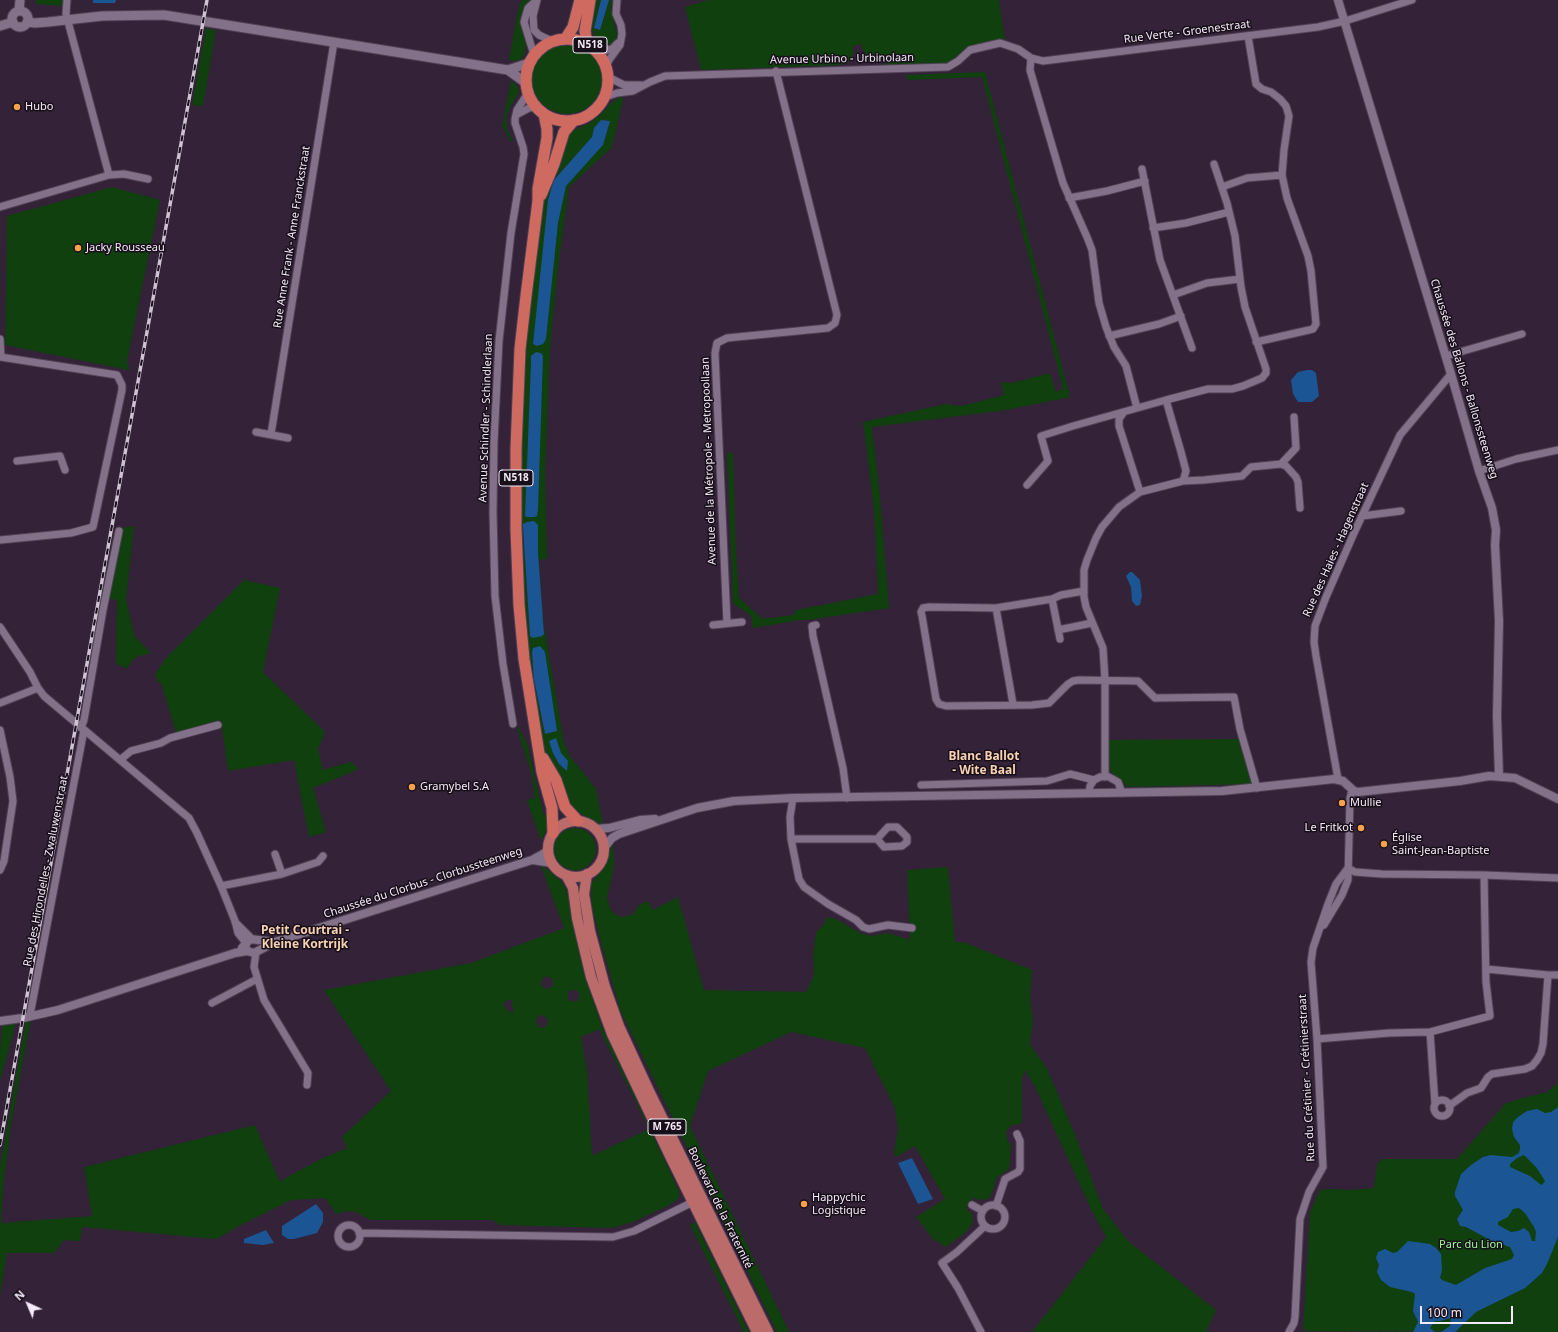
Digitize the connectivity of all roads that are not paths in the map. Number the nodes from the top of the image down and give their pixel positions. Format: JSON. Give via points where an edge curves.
{"nodes":[{"id":1,"x":20,"y":0,"type":"edge"},
{"id":2,"x":67,"y":0,"type":"edge"},
{"id":3,"x":537,"y":0,"type":"edge"},
{"id":4,"x":580,"y":0,"type":"edge"},
{"id":5,"x":590,"y":0,"type":"edge"},
{"id":6,"x":617,"y":0,"type":"edge"},
{"id":7,"x":1338,"y":0,"type":"edge"},
{"id":8,"x":1412,"y":0,"type":"edge"},
{"id":9,"x":19,"y":11,"type":"junction"},
{"id":10,"x":68,"y":20,"type":"junction"},
{"id":11,"x":1345,"y":21,"type":"junction"},
{"id":12,"x":13,"y":22,"type":"junction"},
{"id":13,"x":27,"y":22,"type":"junction"},
{"id":14,"x":0,"y":26,"type":"edge"},
{"id":15,"x":1248,"y":36,"type":"junction"},
{"id":16,"x":566,"y":38,"type":"junction"},
{"id":17,"x":621,"y":40,"type":"junction"},
{"id":18,"x":552,"y":41,"type":"junction"},
{"id":19,"x":334,"y":42,"type":"junction"},
{"id":20,"x":588,"y":44,"type":"junction"},
{"id":21,"x":598,"y":52,"type":"junction"},
{"id":22,"x":1031,"y":58,"type":"junction"},
{"id":23,"x":532,"y":59,"type":"junction"},
{"id":24,"x":508,"y":70,"type":"junction"},
{"id":25,"x":776,"y":71,"type":"junction"},
{"id":26,"x":607,"y":72,"type":"junction"},
{"id":27,"x":643,"y":85,"type":"junction"},
{"id":28,"x":527,"y":88,"type":"junction"},
{"id":29,"x":605,"y":97,"type":"junction"},
{"id":30,"x":540,"y":111,"type":"junction"},
{"id":31,"x":516,"y":115,"type":"junction"},
{"id":32,"x":574,"y":120,"type":"junction"},
{"id":33,"x":1214,"y":164,"type":"dead end"},
{"id":34,"x":1142,"y":169,"type":"dead end"},
{"id":35,"x":109,"y":175,"type":"junction"},
{"id":36,"x":1282,"y":175,"type":"junction"},
{"id":37,"x":148,"y":179,"type":"dead end"},
{"id":38,"x":1145,"y":181,"type":"junction"},
{"id":39,"x":1222,"y":187,"type":"junction"},
{"id":40,"x":1069,"y":198,"type":"junction"},
{"id":41,"x":538,"y":201,"type":"junction"},
{"id":42,"x":0,"y":207,"type":"edge"},
{"id":43,"x":1229,"y":212,"type":"junction"},
{"id":44,"x":1153,"y":228,"type":"junction"},
{"id":45,"x":1240,"y":279,"type":"junction"},
{"id":46,"x":1173,"y":295,"type":"junction"},
{"id":47,"x":1181,"y":316,"type":"junction"},
{"id":48,"x":1522,"y":334,"type":"dead end"},
{"id":49,"x":1109,"y":336,"type":"junction"},
{"id":50,"x":0,"y":339,"type":"edge"},
{"id":51,"x":1256,"y":342,"type":"junction"},
{"id":52,"x":1192,"y":348,"type":"dead end"},
{"id":53,"x":1446,"y":356,"type":"junction"},
{"id":54,"x":1,"y":357,"type":"edge"},
{"id":55,"x":1451,"y":374,"type":"junction"},
{"id":56,"x":1166,"y":400,"type":"junction"},
{"id":57,"x":1137,"y":408,"type":"junction"},
{"id":58,"x":1124,"y":412,"type":"junction"},
{"id":59,"x":1294,"y":417,"type":"dead end"},
{"id":60,"x":256,"y":432,"type":"dead end"},
{"id":61,"x":272,"y":434,"type":"junction"},
{"id":62,"x":288,"y":438,"type":"dead end"},
{"id":63,"x":1558,"y":450,"type":"edge"},
{"id":64,"x":17,"y":461,"type":"dead end"},
{"id":65,"x":1281,"y":464,"type":"junction"},
{"id":66,"x":65,"y":470,"type":"dead end"},
{"id":67,"x":1479,"y":471,"type":"junction"},
{"id":68,"x":1183,"y":481,"type":"junction"},
{"id":69,"x":1027,"y":485,"type":"dead end"},
{"id":70,"x":1140,"y":492,"type":"junction"},
{"id":71,"x":1300,"y":508,"type":"dead end"},
{"id":72,"x":1401,"y":511,"type":"dead end"},
{"id":73,"x":1362,"y":516,"type":"junction"},
{"id":74,"x":119,"y":531,"type":"dead end"},
{"id":75,"x":0,"y":540,"type":"edge"},
{"id":76,"x":1084,"y":591,"type":"junction"},
{"id":77,"x":1052,"y":599,"type":"junction"},
{"id":78,"x":996,"y":608,"type":"junction"},
{"id":79,"x":742,"y":622,"type":"dead end"},
{"id":80,"x":727,"y":623,"type":"junction"},
{"id":81,"x":1092,"y":623,"type":"junction"},
{"id":82,"x":713,"y":625,"type":"dead end"},
{"id":83,"x":816,"y":625,"type":"dead end"},
{"id":84,"x":0,"y":627,"type":"edge"},
{"id":85,"x":1058,"y":630,"type":"junction"},
{"id":86,"x":1060,"y":639,"type":"dead end"},
{"id":87,"x":1105,"y":680,"type":"junction"},
{"id":88,"x":38,"y":688,"type":"junction"},
{"id":89,"x":0,"y":703,"type":"edge"},
{"id":90,"x":1013,"y":704,"type":"junction"},
{"id":91,"x":513,"y":724,"type":"dead end"},
{"id":92,"x":218,"y":725,"type":"dead end"},
{"id":93,"x":83,"y":729,"type":"junction"},
{"id":94,"x":0,"y":730,"type":"edge"},
{"id":95,"x":540,"y":754,"type":"junction"},
{"id":96,"x":120,"y":760,"type":"junction"},
{"id":97,"x":1499,"y":776,"type":"junction"},
{"id":98,"x":1105,"y":777,"type":"junction"},
{"id":99,"x":1094,"y":780,"type":"junction"},
{"id":100,"x":1338,"y":780,"type":"junction"},
{"id":101,"x":921,"y":785,"type":"dead end"},
{"id":102,"x":1257,"y":788,"type":"junction"},
{"id":103,"x":1352,"y":790,"type":"junction"},
{"id":104,"x":1089,"y":793,"type":"junction"},
{"id":105,"x":1122,"y":793,"type":"junction"},
{"id":106,"x":793,"y":798,"type":"junction"},
{"id":107,"x":847,"y":798,"type":"junction"},
{"id":108,"x":1558,"y":800,"type":"edge"},
{"id":109,"x":661,"y":819,"type":"junction"},
{"id":110,"x":578,"y":821,"type":"junction"},
{"id":111,"x":595,"y":829,"type":"junction"},
{"id":112,"x":0,"y":830,"type":"edge"},
{"id":113,"x":9,"y":830,"type":"junction"},
{"id":114,"x":553,"y":833,"type":"junction"},
{"id":115,"x":791,"y":839,"type":"junction"},
{"id":116,"x":877,"y":839,"type":"dead end"},
{"id":117,"x":604,"y":848,"type":"junction"},
{"id":118,"x":548,"y":850,"type":"junction"},
{"id":119,"x":275,"y":854,"type":"dead end"},
{"id":120,"x":323,"y":856,"type":"dead end"},
{"id":121,"x":532,"y":860,"type":"junction"},
{"id":122,"x":552,"y":863,"type":"junction"},
{"id":123,"x":1348,"y":868,"type":"junction"},
{"id":124,"x":0,"y":870,"type":"edge"},
{"id":125,"x":282,"y":874,"type":"junction"},
{"id":126,"x":587,"y":874,"type":"junction"},
{"id":127,"x":566,"y":875,"type":"junction"},
{"id":128,"x":1484,"y":875,"type":"junction"},
{"id":129,"x":1558,"y":878,"type":"edge"},
{"id":130,"x":221,"y":886,"type":"junction"},
{"id":131,"x":582,"y":916,"type":"junction"},
{"id":132,"x":912,"y":928,"type":"dead end"},
{"id":133,"x":251,"y":947,"type":"junction"},
{"id":134,"x":1486,"y":969,"type":"junction"},
{"id":135,"x":1548,"y":975,"type":"junction"},
{"id":136,"x":1558,"y":975,"type":"edge"},
{"id":137,"x":257,"y":979,"type":"junction"},
{"id":138,"x":212,"y":1002,"type":"dead end"},
{"id":139,"x":30,"y":1015,"type":"junction"},
{"id":140,"x":0,"y":1021,"type":"edge"},
{"id":141,"x":1430,"y":1032,"type":"junction"},
{"id":142,"x":1317,"y":1038,"type":"junction"},
{"id":143,"x":307,"y":1085,"type":"dead end"},
{"id":144,"x":1435,"y":1104,"type":"junction"},
{"id":145,"x":1449,"y":1106,"type":"junction"},
{"id":146,"x":1017,"y":1134,"type":"dead end"},
{"id":147,"x":697,"y":1200,"type":"junction"},
{"id":148,"x":972,"y":1205,"type":"dead end"},
{"id":149,"x":996,"y":1206,"type":"junction"},
{"id":150,"x":983,"y":1211,"type":"junction"},
{"id":151,"x":985,"y":1226,"type":"junction"},
{"id":152,"x":359,"y":1233,"type":"dead end"},
{"id":153,"x":757,"y":1332,"type":"edge"},
{"id":154,"x":768,"y":1332,"type":"edge"},
{"id":155,"x":981,"y":1332,"type":"edge"},
{"id":156,"x":1289,"y":1332,"type":"edge"}],
"edges":[{"from":1,"to":9,"type":"main road"},
{"from":2,"to":10,"type":"street"},
{"from":3,"to":18,"type":"street","via":[[533,16],[534,30]]},
{"from":3,"to":23,"type":"street","via":[[528,8],[524,22]]},
{"from":4,"to":16,"type":"highway","number":"N518"},
{"from":5,"to":20,"type":"highway","number":"N518","via":[[585,31]]},
{"from":6,"to":17,"type":"street","via":[[616,14],[621,25]]},
{"from":7,"to":11,"type":"street","name":"Chaussée des Ballons - Ballonssteenweg"},
{"from":8,"to":11,"type":"street","name":"Rue Verte - Groenestraat"},
{"from":9,"to":12,"type":"main road","via":[[13,15]]},
{"from":9,"to":13,"type":"main road","via":[[26,14]]},
{"from":10,"to":13,"type":"main road"},
{"from":10,"to":19,"type":"main road","via":[[102,16],[164,16]]},
{"from":10,"to":35,"type":"street"},
{"from":11,"to":15,"type":"street","name":"Rue Verte - Groenestraat"},
{"from":11,"to":53,"type":"street","name":"Chaussée des Ballons - Ballonssteenweg"},
{"from":12,"to":13,"type":"main road","via":[[20,27]]},
{"from":12,"to":14,"type":"main road"},
{"from":15,"to":22,"type":"street","name":"Rue Verte - Groenestraat","via":[[1043,61]]},
{"from":15,"to":36,"type":"street","via":[[1256,84],[1280,99],[1286,106],[1289,116]]},
{"from":16,"to":18,"type":"highway","number":"N518"},
{"from":16,"to":20,"type":"highway","number":"N518"},
{"from":17,"to":21,"type":"street","via":[[612,49]]},
{"from":17,"to":26,"type":"street","via":[[609,60]]},
{"from":18,"to":23,"type":"highway","number":"N518","via":[[542,47]]},
{"from":19,"to":24,"type":"main road"},
{"from":19,"to":61,"type":"street","name":"Rue Anne Frank - Anne Franckstraat"},
{"from":20,"to":21,"type":"highway","number":"N518"},
{"from":21,"to":26,"type":"highway","number":"N518"},
{"from":22,"to":25,"type":"street","name":"Avenue Urbino - Urbinolaan","via":[[1018,48],[1000,42],[970,50],[958,62],[948,67]]},
{"from":22,"to":40,"type":"street","via":[[1030,70]]},
{"from":23,"to":24,"type":"main road"},
{"from":23,"to":28,"type":"highway","via":[[526,72]]},
{"from":24,"to":28,"type":"main road"},
{"from":25,"to":27,"type":"street","name":"Avenue Urbino - Urbinolaan","via":[[665,76]]},
{"from":25,"to":80,"type":"street","name":"Avenue de la Métropole - Metropoollaan","via":[[837,315],[835,323],[828,328],[727,338],[717,343],[715,353]]},
{"from":26,"to":27,"type":"street","name":"Avenue Urbino - Urbinolaan","via":[[624,85]]},
{"from":26,"to":29,"type":"highway","via":[[608,87]]},
{"from":27,"to":29,"type":"street","name":"Avenue Urbino - Urbinolaan","via":[[633,91]]},
{"from":28,"to":30,"type":"highway","number":"N518"},
{"from":28,"to":31,"type":"street"},
{"from":29,"to":32,"type":"highway","via":[[590,114]]},
{"from":30,"to":31,"type":"street","via":[[529,108]]},
{"from":30,"to":32,"type":"highway","via":[[556,120]]},
{"from":30,"to":41,"type":"highway","number":"N518","via":[[547,129],[547,138]]},
{"from":31,"to":91,"type":"street","name":"Avenue Schindler - Schindlerlaan","via":[[515,123],[524,154],[511,233],[499,341],[493,482],[495,596]]},
{"from":32,"to":41,"type":"highway","number":"N518","via":[[564,132]]},
{"from":33,"to":39,"type":"street"},
{"from":34,"to":38,"type":"street"},
{"from":35,"to":37,"type":"street","via":[[124,174]]},
{"from":35,"to":42,"type":"street"},
{"from":36,"to":39,"type":"street","via":[[1247,178]]},
{"from":36,"to":51,"type":"street","via":[[1287,198],[1308,256],[1316,324],[1310,330]]},
{"from":38,"to":40,"type":"street"},
{"from":38,"to":44,"type":"street"},
{"from":39,"to":43,"type":"street"},
{"from":40,"to":49,"type":"street","via":[[1092,250],[1099,303]]},
{"from":41,"to":95,"type":"highway","number":"N518","via":[[520,349],[516,493],[519,605],[526,674]]},
{"from":43,"to":44,"type":"street"},
{"from":43,"to":45,"type":"street"},
{"from":44,"to":46,"type":"street","via":[[1160,260]]},
{"from":45,"to":46,"type":"street","via":[[1207,283]]},
{"from":45,"to":51,"type":"street","via":[[1245,307]]},
{"from":46,"to":47,"type":"street"},
{"from":47,"to":49,"type":"street"},
{"from":47,"to":52,"type":"street"},
{"from":48,"to":53,"type":"street"},
{"from":49,"to":57,"type":"street","via":[[1126,366]]},
{"from":50,"to":54,"type":"street"},
{"from":51,"to":56,"type":"street","via":[[1266,369],[1264,376],[1243,386],[1208,389]]},
{"from":53,"to":55,"type":"street","name":"Chaussée des Ballons - Ballonssteenweg"},
{"from":54,"to":75,"type":"street","via":[[117,376],[122,390],[93,527],[71,533]]},
{"from":55,"to":67,"type":"street","name":"Chaussée des Ballons - Ballonssteenweg"},
{"from":55,"to":73,"type":"street","name":"Rue des Haies - Hagenstraat","via":[[1400,436]]},
{"from":56,"to":57,"type":"street"},
{"from":56,"to":68,"type":"street","via":[[1186,472]]},
{"from":57,"to":58,"type":"street"},
{"from":58,"to":69,"type":"street","via":[[1041,436],[1048,461]]},
{"from":58,"to":70,"type":"street","via":[[1119,420],[1120,426]]},
{"from":59,"to":65,"type":"street","via":[[1296,448]]},
{"from":60,"to":61,"type":"street"},
{"from":61,"to":62,"type":"street"},
{"from":63,"to":67,"type":"street"},
{"from":64,"to":66,"type":"street","via":[[60,456]]},
{"from":65,"to":68,"type":"street","via":[[1251,467],[1242,476]]},
{"from":65,"to":71,"type":"street","via":[[1296,476]]},
{"from":67,"to":97,"type":"street","name":"Chaussée des Ballons - Ballonssteenweg","via":[[1492,508],[1496,530]]},
{"from":68,"to":70,"type":"street"},
{"from":70,"to":76,"type":"street","via":[[1111,516],[1096,538],[1084,570]]},
{"from":72,"to":73,"type":"street"},
{"from":73,"to":100,"type":"street","name":"Rue des Haies - Hagenstraat","via":[[1315,626],[1314,642]]},
{"from":74,"to":93,"type":"street","name":"Rue des Hirondelles - Zwaluwenstraat"},
{"from":76,"to":77,"type":"street"},
{"from":76,"to":81,"type":"street"},
{"from":77,"to":78,"type":"street"},
{"from":77,"to":85,"type":"street"},
{"from":78,"to":90,"type":"street"},
{"from":78,"to":90,"type":"street","via":[[929,607],[923,608],[921,612],[939,704]]},
{"from":79,"to":80,"type":"street"},
{"from":80,"to":82,"type":"street"},
{"from":81,"to":85,"type":"street"},
{"from":81,"to":87,"type":"street","via":[[1103,648]]},
{"from":83,"to":107,"type":"street","via":[[812,626],[813,636],[843,768]]},
{"from":84,"to":88,"type":"street"},
{"from":85,"to":86,"type":"street"},
{"from":87,"to":90,"type":"street","via":[[1073,681],[1048,703]]},
{"from":87,"to":98,"type":"street"},
{"from":87,"to":102,"type":"street","via":[[1138,681],[1155,698],[1234,697],[1240,729]]},
{"from":88,"to":89,"type":"street"},
{"from":88,"to":93,"type":"street"},
{"from":92,"to":96,"type":"street","via":[[131,751]]},
{"from":93,"to":96,"type":"street"},
{"from":93,"to":139,"type":"street","name":"Rue des Hirondelles - Zwaluwenstraat"},
{"from":94,"to":113,"type":"street","via":[[13,801]]},
{"from":95,"to":110,"type":"highway","number":"N518","via":[[556,780],[565,807]]},
{"from":95,"to":114,"type":"highway","number":"N518","via":[[552,808]]},
{"from":96,"to":130,"type":"street","via":[[189,818]]},
{"from":97,"to":103,"type":"street","via":[[1361,792]]},
{"from":97,"to":108,"type":"street","via":[[1515,778]]},
{"from":98,"to":99,"type":"street"},
{"from":98,"to":105,"type":"street","via":[[1118,782]]},
{"from":99,"to":101,"type":"street","via":[[1070,774],[1047,781]]},
{"from":99,"to":104,"type":"street"},
{"from":100,"to":102,"type":"street"},
{"from":100,"to":103,"type":"street"},
{"from":102,"to":105,"type":"street"},
{"from":103,"to":123,"type":"street","name":"Rue du Crétinier - Crétinierstraat"},
{"from":104,"to":105,"type":"street"},
{"from":104,"to":107,"type":"street"},
{"from":106,"to":107,"type":"street"},
{"from":106,"to":109,"type":"street","via":[[734,801],[697,808]]},
{"from":106,"to":115,"type":"street","via":[[790,817]]},
{"from":109,"to":111,"type":"street","via":[[640,820]]},
{"from":109,"to":117,"type":"street","via":[[619,834]]},
{"from":110,"to":111,"type":"main road"},
{"from":110,"to":114,"type":"main road","via":[[564,824]]},
{"from":111,"to":117,"type":"main road"},
{"from":112,"to":113,"type":"street"},
{"from":113,"to":124,"type":"street"},
{"from":114,"to":118,"type":"main road"},
{"from":115,"to":116,"type":"street"},
{"from":115,"to":132,"type":"street","via":[[799,879],[811,893],[856,920],[863,927],[869,929],[888,925]]},
{"from":117,"to":126,"type":"main road","via":[[599,864]]},
{"from":118,"to":121,"type":"street","name":"Chaussée du Clorbus - Clorbussteenweg"},
{"from":118,"to":122,"type":"main road"},
{"from":119,"to":125,"type":"street"},
{"from":120,"to":125,"type":"street","via":[[318,862]]},
{"from":121,"to":122,"type":"street","name":"Chaussée du Clorbus - Clorbussteenweg"},
{"from":121,"to":133,"type":"street","name":"Chaussée du Clorbus - Clorbussteenweg","via":[[274,942]]},
{"from":122,"to":127,"type":"main road"},
{"from":123,"to":128,"type":"street","via":[[1355,872],[1382,874]]},
{"from":123,"to":142,"type":"street","name":"Rue du Crétinier - Crétinierstraat","via":[[1348,880],[1342,895],[1313,948],[1311,962]]},
{"from":125,"to":130,"type":"street"},
{"from":126,"to":127,"type":"main road","via":[[577,877]]},
{"from":126,"to":131,"type":"main road"},
{"from":127,"to":131,"type":"main road"},
{"from":128,"to":129,"type":"street"},
{"from":128,"to":134,"type":"street"},
{"from":130,"to":133,"type":"street","via":[[235,921]]},
{"from":131,"to":147,"type":"main road","name":"Boulevard de la Fraternité","number":"M 765","via":[[619,1026]]},
{"from":133,"to":137,"type":"street"},
{"from":133,"to":139,"type":"street","name":"Chaussée du Clorbus - Clorbussteenweg","via":[[58,1010]]},
{"from":134,"to":135,"type":"street"},
{"from":134,"to":141,"type":"street","via":[[1490,1016]]},
{"from":135,"to":136,"type":"street"},
{"from":135,"to":145,"type":"street","via":[[1543,1044],[1537,1060],[1532,1066],[1524,1069],[1492,1074],[1481,1088],[1467,1093]]},
{"from":137,"to":138,"type":"street"},
{"from":137,"to":143,"type":"street","via":[[264,1000],[308,1073]]},
{"from":139,"to":140,"type":"street","name":"Chaussée du Clorbus - Clorbussteenweg"},
{"from":141,"to":142,"type":"street"},
{"from":141,"to":144,"type":"street"},
{"from":142,"to":156,"type":"street","name":"Rue du Crétinier - Crétinierstraat","via":[[1323,1167],[1309,1192],[1300,1219],[1295,1320]]},
{"from":144,"to":145,"type":"street","via":[[1443,1100]]},
{"from":144,"to":145,"type":"street","via":[[1435,1112],[1439,1116],[1448,1113]]},
{"from":146,"to":149,"type":"street","via":[[1020,1141],[1020,1169],[1005,1179]]},
{"from":147,"to":152,"type":"street","via":[[634,1232],[613,1237]]},
{"from":147,"to":153,"type":"main road","name":"Boulevard de la Fraternité","number":"M 765"},
{"from":147,"to":154,"type":"main road","name":"Boulevard de la Fraternité","number":"M 765"},
{"from":148,"to":150,"type":"street"},
{"from":149,"to":150,"type":"street","via":[[988,1206]]},
{"from":149,"to":151,"type":"street","via":[[1004,1213],[1004,1221],[996,1229]]},
{"from":150,"to":151,"type":"street","via":[[981,1219]]},
{"from":151,"to":155,"type":"street","via":[[942,1263]]}]}
